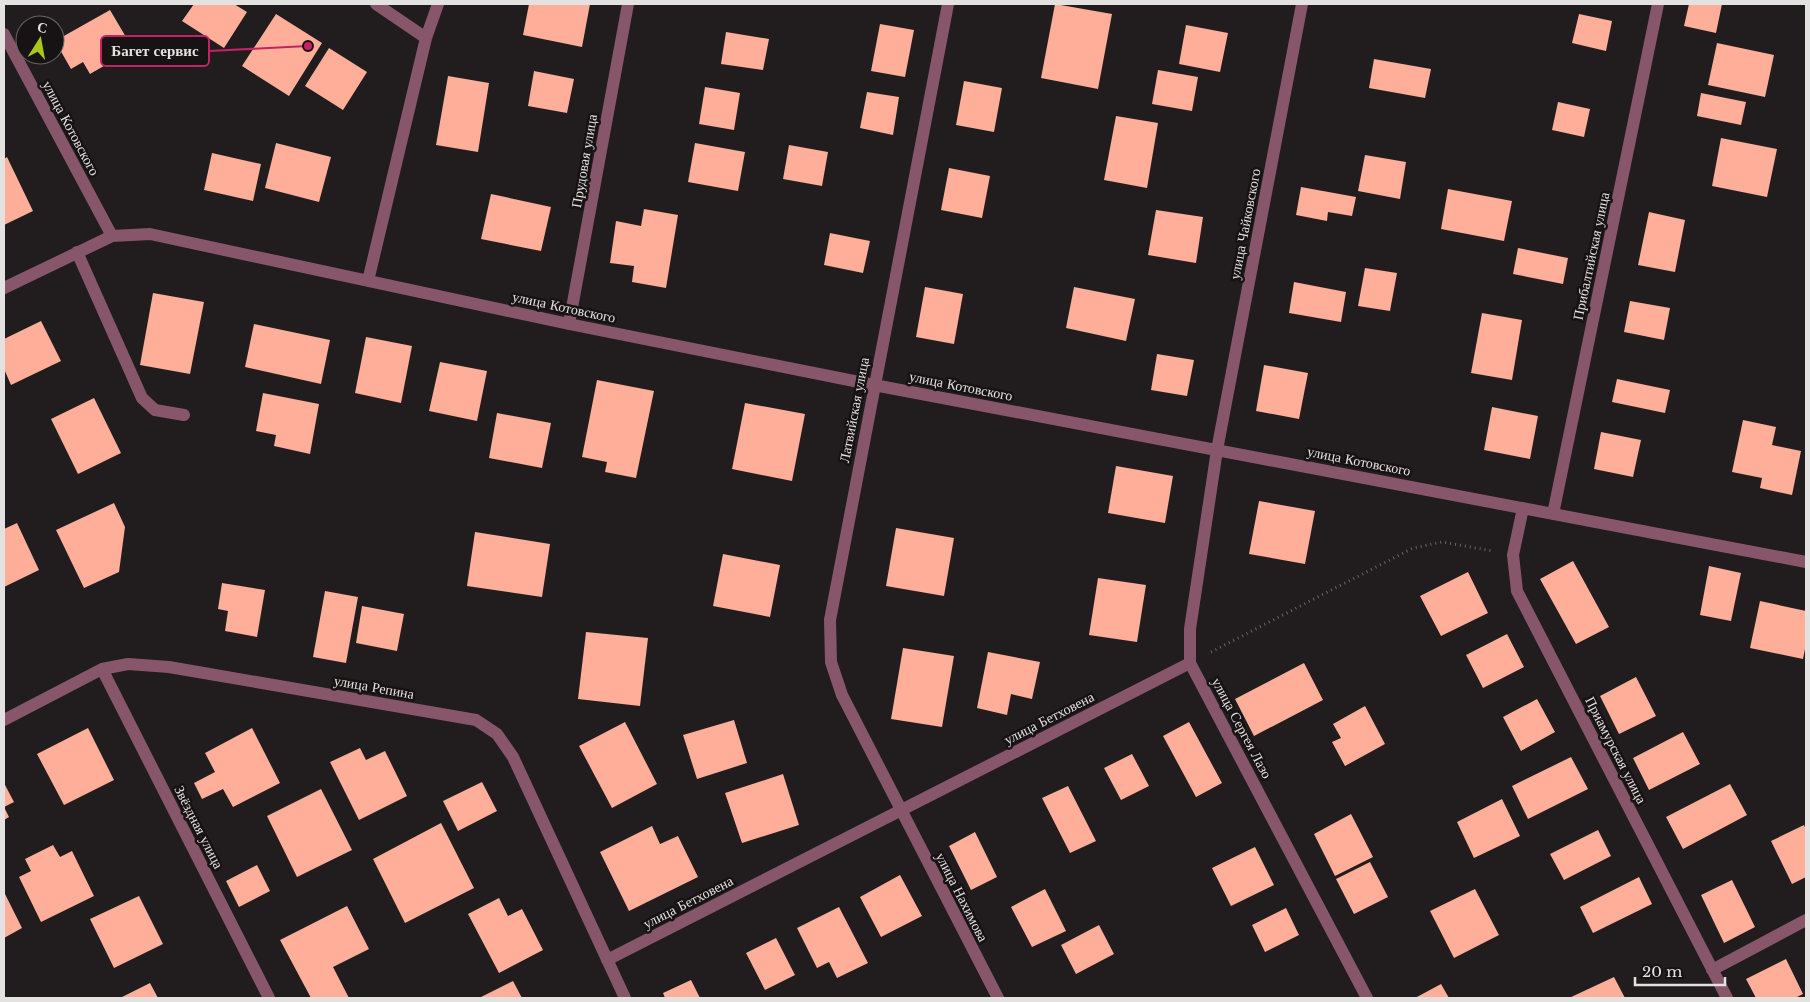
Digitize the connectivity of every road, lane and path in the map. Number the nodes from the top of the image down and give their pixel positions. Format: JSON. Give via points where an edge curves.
{"nodes":[{"id":1,"x":376,"y":4,"type":"edge"},
{"id":2,"x":438,"y":4,"type":"edge"},
{"id":3,"x":628,"y":4,"type":"edge"},
{"id":4,"x":948,"y":4,"type":"edge"},
{"id":5,"x":1302,"y":4,"type":"edge"},
{"id":6,"x":1658,"y":4,"type":"edge"},
{"id":7,"x":4,"y":34,"type":"edge"},
{"id":8,"x":426,"y":38,"type":"junction"},
{"id":9,"x":112,"y":236,"type":"junction"},
{"id":10,"x":77,"y":252,"type":"junction"},
{"id":11,"x":368,"y":281,"type":"junction"},
{"id":12,"x":4,"y":288,"type":"edge"},
{"id":13,"x":570,"y":324,"type":"junction"},
{"id":14,"x":874,"y":385,"type":"junction"},
{"id":15,"x":184,"y":415,"type":"dead end"},
{"id":16,"x":1218,"y":450,"type":"junction"},
{"id":17,"x":1523,"y":508,"type":"junction"},
{"id":18,"x":1554,"y":514,"type":"junction"},
{"id":19,"x":1513,"y":555,"type":"junction"},
{"id":20,"x":1806,"y":562,"type":"edge"},
{"id":21,"x":1190,"y":663,"type":"junction"},
{"id":22,"x":102,"y":670,"type":"junction"},
{"id":23,"x":4,"y":720,"type":"edge"},
{"id":24,"x":900,"y":810,"type":"junction"},
{"id":25,"x":1806,"y":920,"type":"edge"},
{"id":26,"x":607,"y":960,"type":"junction"},
{"id":27,"x":1712,"y":970,"type":"junction"},
{"id":28,"x":269,"y":998,"type":"edge"},
{"id":29,"x":625,"y":998,"type":"edge"},
{"id":30,"x":998,"y":998,"type":"edge"},
{"id":31,"x":1367,"y":998,"type":"edge"},
{"id":32,"x":1727,"y":998,"type":"edge"}],
"edges":[{"from":1,"to":8,"type":"street"},
{"from":2,"to":8,"type":"street"},
{"from":3,"to":13,"type":"street","name":"Прудовая улица"},
{"from":4,"to":14,"type":"street","name":"Латвийская улица"},
{"from":5,"to":16,"type":"street","name":"улица Чайковского"},
{"from":6,"to":18,"type":"street","name":"Прибалтийская улица"},
{"from":7,"to":9,"type":"street","name":"улица Котовского"},
{"from":8,"to":11,"type":"street"},
{"from":9,"to":10,"type":"street","name":"улица Котовского"},
{"from":9,"to":11,"type":"street","name":"улица Котовского","via":[[150,234]]},
{"from":10,"to":12,"type":"street","name":"улица Котовского"},
{"from":10,"to":15,"type":"street","via":[[142,398],[155,410]]},
{"from":11,"to":13,"type":"street","name":"улица Котовского"},
{"from":13,"to":14,"type":"street","name":"улица Котовского"},
{"from":14,"to":16,"type":"street","name":"улица Котовского"},
{"from":14,"to":24,"type":"street","name":"Латвийская улица","via":[[830,620],[831,662],[842,695]]},
{"from":16,"to":17,"type":"street","name":"улица Котовского"},
{"from":16,"to":21,"type":"street","name":"улица Сергея Лазо","via":[[1190,629]]},
{"from":17,"to":18,"type":"street","name":"улица Котовского"},
{"from":17,"to":19,"type":"street","name":"Приамурская улица"},
{"from":18,"to":20,"type":"street","name":"улица Котовского"},
{"from":19,"to":21,"type":"path","via":[[1442,542],[1413,548]]},
{"from":19,"to":27,"type":"street","name":"Приамурская улица","via":[[1517,591]]},
{"from":21,"to":24,"type":"street","name":"улица Бетховена"},
{"from":21,"to":31,"type":"street","name":"улица Сергея Лазо"},
{"from":22,"to":23,"type":"street","name":"улица Репина"},
{"from":22,"to":26,"type":"street","name":"улица Репина","via":[[128,664],[169,667],[476,720],[497,734],[513,756]]},
{"from":22,"to":28,"type":"street","name":"Звёздная улица"},
{"from":24,"to":26,"type":"street","name":"улица Бетховена"},
{"from":24,"to":30,"type":"street","name":"улица Нахимова"},
{"from":25,"to":27,"type":"street"},
{"from":26,"to":29,"type":"street","name":"улица Репина"},
{"from":27,"to":32,"type":"street","name":"Приамурская улица"}]}
